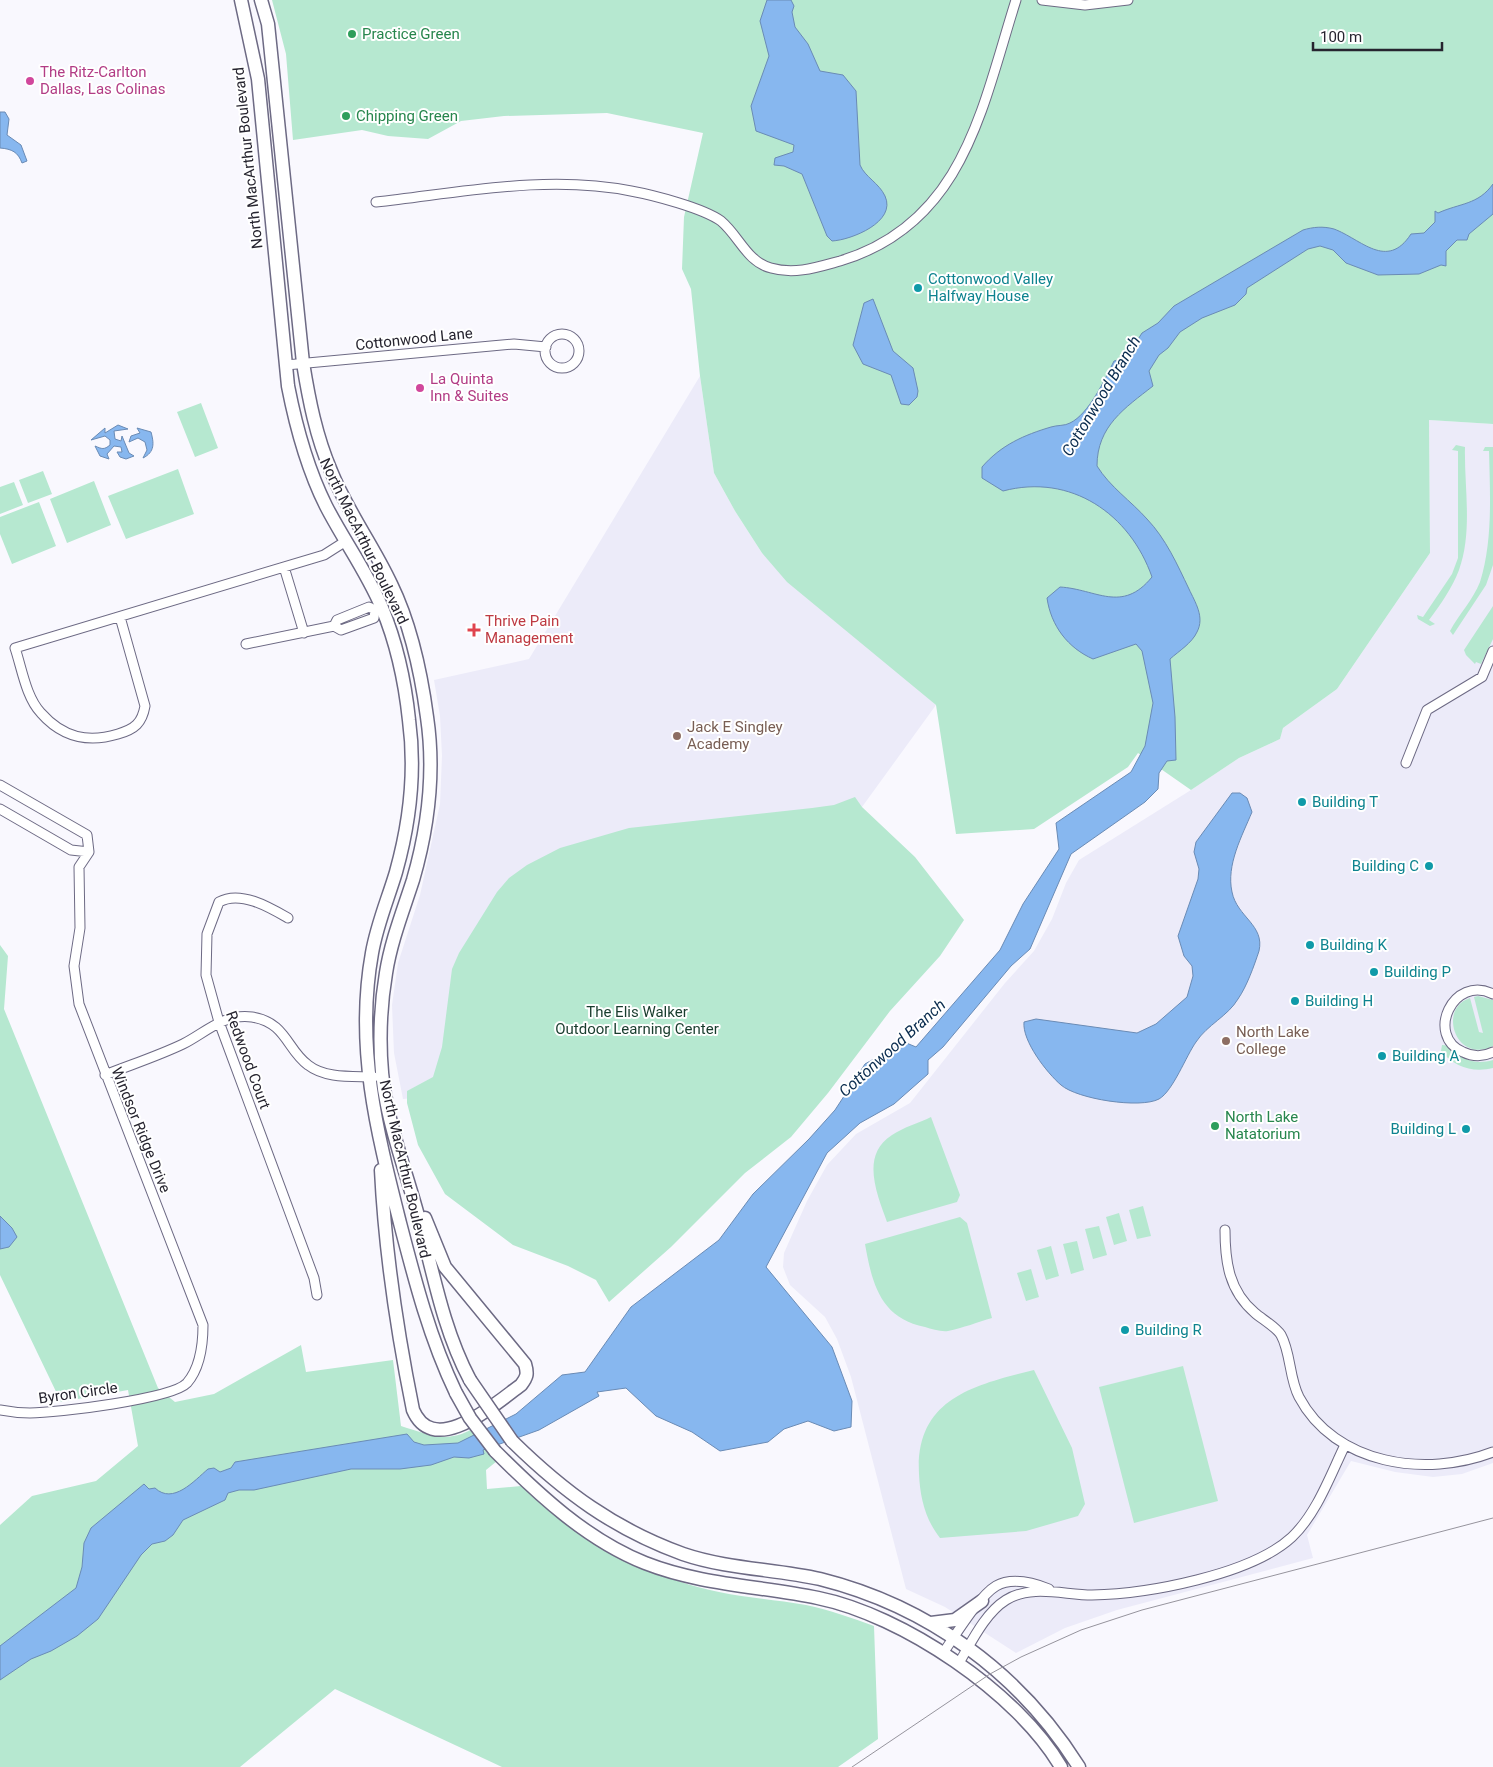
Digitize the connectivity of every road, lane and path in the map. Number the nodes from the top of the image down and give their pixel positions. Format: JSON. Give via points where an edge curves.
{"nodes":[{"id":1,"x":241,"y":0,"type":"edge"},
{"id":2,"x":261,"y":0,"type":"edge"},
{"id":3,"x":1016,"y":0,"type":"edge"},
{"id":4,"x":1042,"y":0,"type":"edge"},
{"id":5,"x":1128,"y":0,"type":"edge"},
{"id":6,"x":376,"y":202,"type":"dead end"},
{"id":7,"x":546,"y":347,"type":"dead end"},
{"id":8,"x":303,"y":363,"type":"junction"},
{"id":9,"x":286,"y":365,"type":"junction"},
{"id":10,"x":346,"y":541,"type":"junction"},
{"id":11,"x":284,"y":567,"type":"junction"},
{"id":12,"x":378,"y":609,"type":"junction"},
{"id":13,"x":120,"y":617,"type":"junction"},
{"id":14,"x":304,"y":633,"type":"junction"},
{"id":15,"x":246,"y":644,"type":"dead end"},
{"id":16,"x":1493,"y":651,"type":"edge"},
{"id":17,"x":420,"y":675,"type":"junction"},
{"id":18,"x":403,"y":678,"type":"junction"},
{"id":19,"x":1406,"y":763,"type":"dead end"},
{"id":20,"x":0,"y":786,"type":"edge"},
{"id":21,"x":0,"y":810,"type":"edge"},
{"id":22,"x":89,"y":852,"type":"junction"},
{"id":23,"x":288,"y":918,"type":"dead end"},
{"id":24,"x":1493,"y":994,"type":"edge"},
{"id":25,"x":219,"y":1022,"type":"junction"},
{"id":26,"x":1493,"y":1052,"type":"edge"},
{"id":27,"x":104,"y":1075,"type":"junction"},
{"id":28,"x":367,"y":1077,"type":"junction"},
{"id":29,"x":383,"y":1077,"type":"junction"},
{"id":30,"x":380,"y":1142,"type":"junction"},
{"id":31,"x":410,"y":1185,"type":"junction"},
{"id":32,"x":1225,"y":1230,"type":"dead end"},
{"id":33,"x":317,"y":1295,"type":"dead end"},
{"id":34,"x":159,"y":1396,"type":"joint"},
{"id":35,"x":0,"y":1410,"type":"edge"},
{"id":36,"x":1345,"y":1445,"type":"junction"},
{"id":37,"x":1493,"y":1452,"type":"edge"},
{"id":38,"x":1061,"y":1593,"type":"junction"},
{"id":39,"x":982,"y":1601,"type":"junction"},
{"id":40,"x":931,"y":1623,"type":"junction"},
{"id":41,"x":955,"y":1637,"type":"junction"},
{"id":42,"x":968,"y":1648,"type":"junction"},
{"id":43,"x":943,"y":1653,"type":"junction"},
{"id":44,"x":959,"y":1663,"type":"junction"},
{"id":45,"x":1061,"y":1767,"type":"edge"},
{"id":46,"x":1079,"y":1767,"type":"edge"}],
"edges":[{"from":1,"to":9,"type":"main road","name":"North MacArthur Boulevard","via":[[258,79]]},
{"from":2,"to":8,"type":"main road","name":"North MacArthur Boulevard","via":[[268,24]]},
{"from":3,"to":6,"type":"street","via":[[978,119],[952,177],[909,225],[850,258],[792,272],[770,268],[756,262],[719,220],[664,199],[609,187],[519,186]]},
{"from":4,"to":5,"type":"street","via":[[1085,5]]},
{"from":7,"to":8,"type":"street","name":"Cottonwood Lane","via":[[498,345]]},
{"from":8,"to":9,"type":"street","name":"Cottonwood Lane"},
{"from":8,"to":17,"type":"main road","name":"North MacArthur Boulevard","via":[[310,405],[329,466],[392,586],[407,624]]},
{"from":9,"to":10,"type":"main road","name":"North MacArthur Boulevard","via":[[293,414],[309,465],[327,508]]},
{"from":10,"to":11,"type":"street","via":[[324,555]]},
{"from":10,"to":12,"type":"main road","name":"North MacArthur Boulevard"},
{"from":11,"to":13,"type":"street"},
{"from":11,"to":14,"type":"street"},
{"from":12,"to":14,"type":"street","via":[[370,607],[337,620],[334,626]]},
{"from":12,"to":18,"type":"main road","name":"North MacArthur Boulevard","via":[[393,639]]},
{"from":13,"to":13,"type":"street","via":[[15,648],[31,695],[41,713],[63,729],[90,740],[135,727],[143,719],[145,706]]},
{"from":14,"to":15,"type":"street"},
{"from":16,"to":19,"type":"street","via":[[1482,677],[1427,710]]},
{"from":17,"to":18,"type":"main road"},
{"from":17,"to":29,"type":"main road","name":"North MacArthur Boulevard","via":[[431,754],[428,793],[420,852],[391,947],[386,975],[382,1018]]},
{"from":18,"to":28,"type":"main road","name":"North MacArthur Boulevard","via":[[413,768],[410,805],[402,849],[372,951],[364,1031]]},
{"from":20,"to":22,"type":"street","via":[[87,835]]},
{"from":21,"to":22,"type":"street","via":[[71,850]]},
{"from":22,"to":27,"type":"street","name":"Windsor Ridge Drive","via":[[79,867],[80,928],[74,966],[79,1004]]},
{"from":23,"to":25,"type":"street","name":"Redwood Court","via":[[241,898],[227,897],[218,902],[207,934],[206,975]]},
{"from":24,"to":26,"type":"street","via":[[1474,990],[1459,996],[1451,1003],[1444,1023],[1449,1039],[1460,1051],[1476,1056]]},
{"from":25,"to":27,"type":"street","via":[[184,1044]]},
{"from":25,"to":28,"type":"street","via":[[251,1017],[261,1020],[271,1024],[306,1064],[316,1070]]},
{"from":25,"to":33,"type":"street","name":"Redwood Court","via":[[314,1278]]},
{"from":27,"to":34,"type":"street","name":"Windsor Ridge Drive","via":[[203,1325],[197,1366],[186,1384]]},
{"from":28,"to":29,"type":"street"},
{"from":28,"to":30,"type":"main road","name":"North MacArthur Boulevard"},
{"from":29,"to":31,"type":"main road","name":"North MacArthur Boulevard","via":[[387,1106]]},
{"from":30,"to":31,"type":"main road","via":[[382,1199],[393,1293],[413,1410],[416,1418],[426,1426],[446,1430],[466,1423],[521,1385],[528,1371],[445,1267]]},
{"from":30,"to":43,"type":"main road","name":"North MacArthur Boulevard","bridge":true,"via":[[426,1319],[441,1362],[470,1418],[495,1451],[545,1500],[614,1548],[644,1562],[707,1582],[819,1598],[850,1606]]},
{"from":31,"to":40,"type":"main road","name":"North MacArthur Boulevard","bridge":true,"via":[[447,1329],[457,1355],[470,1380],[512,1440],[558,1482],[625,1530],[684,1554],[866,1592]]},
{"from":32,"to":36,"type":"street","via":[[1226,1260],[1233,1286],[1247,1306],[1280,1334],[1298,1396],[1317,1425]]},
{"from":34,"to":35,"type":"street","name":"Byron Circle","via":[[52,1412]]},
{"from":36,"to":37,"type":"street","via":[[1386,1461],[1412,1464],[1437,1465],[1476,1459]]},
{"from":36,"to":38,"type":"street","via":[[1305,1522],[1279,1548],[1256,1561],[1150,1589],[1091,1595]]},
{"from":38,"to":39,"type":"street","via":[[1033,1583],[1013,1582],[996,1586]]},
{"from":38,"to":42,"type":"street","via":[[1038,1591],[1007,1600],[996,1608]]},
{"from":39,"to":40,"type":"main road","via":[[955,1620]]},
{"from":39,"to":41,"type":"street"},
{"from":40,"to":41,"type":"main road","name":"North MacArthur Boulevard"},
{"from":41,"to":42,"type":"main road","name":"North MacArthur Boulevard"},
{"from":41,"to":43,"type":"street"},
{"from":42,"to":44,"type":"street"},
{"from":42,"to":46,"type":"main road","name":"North MacArthur Boulevard","via":[[1030,1701]]},
{"from":43,"to":44,"type":"main road","name":"North MacArthur Boulevard"},
{"from":44,"to":45,"type":"main road","name":"North MacArthur Boulevard","via":[[1010,1707],[1040,1738]]}]}
